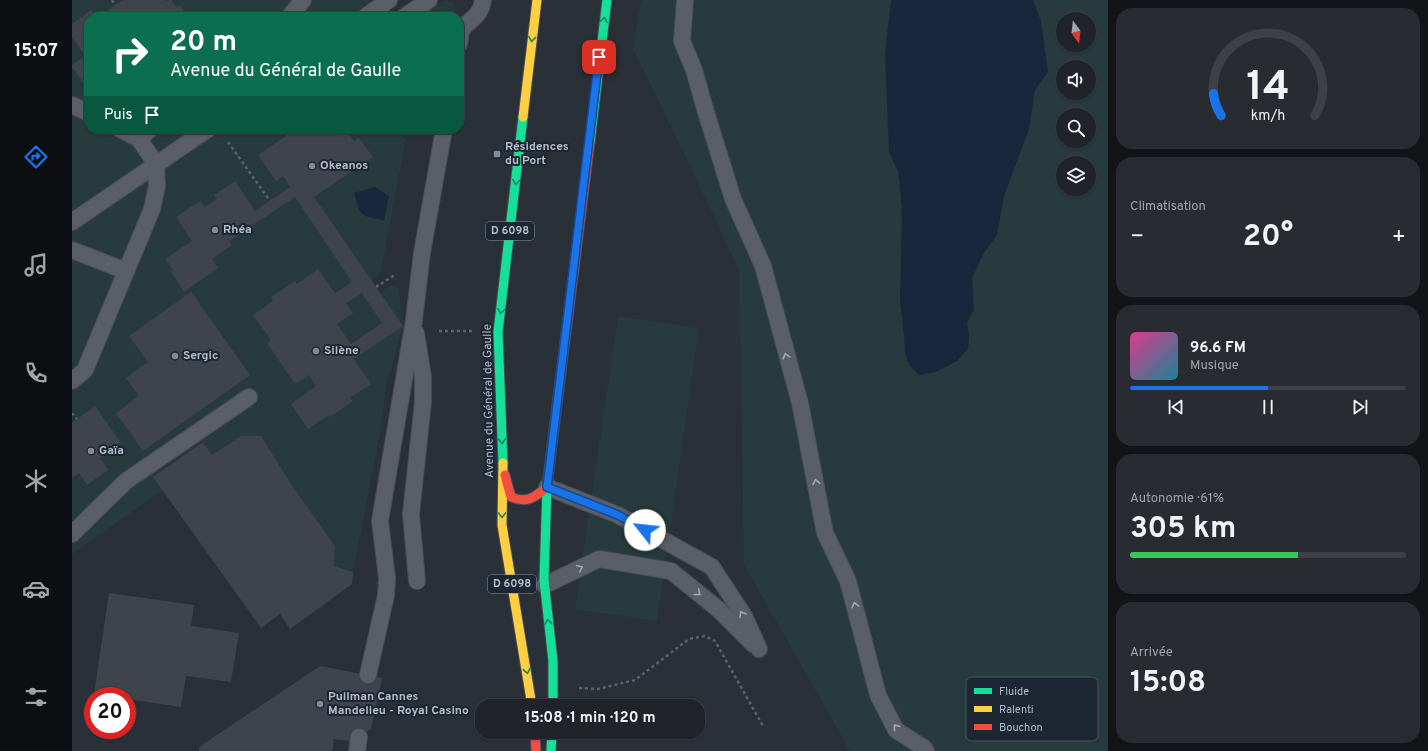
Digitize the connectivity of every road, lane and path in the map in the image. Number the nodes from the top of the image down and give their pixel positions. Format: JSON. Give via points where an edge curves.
{"nodes":[{"id":1,"x":112,"y":0,"type":"edge"},
{"id":2,"x":303,"y":0,"type":"edge"},
{"id":3,"x":389,"y":0,"type":"edge"},
{"id":4,"x":429,"y":0,"type":"edge"},
{"id":5,"x":483,"y":0,"type":"edge"},
{"id":6,"x":537,"y":0,"type":"edge"},
{"id":7,"x":607,"y":0,"type":"edge"},
{"id":8,"x":685,"y":0,"type":"edge"},
{"id":9,"x":115,"y":5,"type":"dead end"},
{"id":10,"x":293,"y":12,"type":"edge"},
{"id":11,"x":372,"y":12,"type":"edge"},
{"id":12,"x":411,"y":12,"type":"edge"},
{"id":13,"x":464,"y":27,"type":"edge"},
{"id":14,"x":72,"y":105,"type":"edge"},
{"id":15,"x":84,"y":111,"type":"edge"},
{"id":16,"x":144,"y":134,"type":"edge"},
{"id":17,"x":201,"y":134,"type":"edge"},
{"id":18,"x":443,"y":134,"type":"edge"},
{"id":19,"x":228,"y":142,"type":"dead end"},
{"id":20,"x":156,"y":164,"type":"junction"},
{"id":21,"x":270,"y":201,"type":"dead end"},
{"id":22,"x":72,"y":222,"type":"edge"},
{"id":23,"x":72,"y":250,"type":"edge"},
{"id":24,"x":126,"y":271,"type":"junction"},
{"id":25,"x":414,"y":320,"type":"junction"},
{"id":26,"x":459,"y":330,"type":"dead end"},
{"id":27,"x":448,"y":331,"type":"dead end"},
{"id":28,"x":72,"y":381,"type":"edge"},
{"id":29,"x":249,"y":397,"type":"dead end"},
{"id":30,"x":72,"y":413,"type":"edge"},
{"id":31,"x":77,"y":419,"type":"dead end"},
{"id":32,"x":503,"y":462,"type":"junction"},
{"id":33,"x":547,"y":487,"type":"junction"},
{"id":34,"x":72,"y":534,"type":"edge"},
{"id":35,"x":417,"y":581,"type":"dead end"},
{"id":36,"x":544,"y":586,"type":"junction"},
{"id":37,"x":368,"y":675,"type":"dead end"},
{"id":38,"x":576,"y":688,"type":"dead end"},
{"id":39,"x":531,"y":699,"type":"edge"},
{"id":40,"x":553,"y":699,"type":"edge"},
{"id":41,"x":764,"y":726,"type":"dead end"},
{"id":42,"x":552,"y":739,"type":"edge"},
{"id":43,"x":551,"y":751,"type":"edge"},
{"id":44,"x":926,"y":751,"type":"edge"}],
"edges":[{"from":1,"to":9,"type":"path"},
{"from":2,"to":10,"type":"lane"},
{"from":3,"to":11,"type":"lane"},
{"from":4,"to":12,"type":"lane"},
{"from":5,"to":13,"type":"lane","via":[[477,15]]},
{"from":6,"to":32,"type":"main road","name":"Avenue du Général de Gaulle","number":"D 6098","one_way":true,"via":[[498,332]]},
{"from":33,"to":7,"type":"main road","number":"D 6098","one_way":true},
{"from":44,"to":8,"type":"lane","one_way":true,"via":[[896,730],[878,695],[848,581],[825,533],[800,404],[763,266],[733,200],[694,70],[682,41]]},
{"from":14,"to":15,"type":"lane"},
{"from":16,"to":20,"type":"lane"},
{"from":17,"to":20,"type":"lane"},
{"from":18,"to":25,"type":"lane","via":[[422,253]]},
{"from":19,"to":21,"type":"path"},
{"from":20,"to":22,"type":"lane"},
{"from":20,"to":24,"type":"lane","via":[[157,186],[152,209]]},
{"from":23,"to":24,"type":"lane"},
{"from":24,"to":28,"type":"lane","via":[[85,370]]},
{"from":25,"to":35,"type":"lane","via":[[423,377],[423,402],[411,514]]},
{"from":25,"to":37,"type":"lane","via":[[380,521],[387,578],[386,595]]},
{"from":26,"to":27,"type":"path"},
{"from":29,"to":34,"type":"lane","via":[[126,481]]},
{"from":30,"to":31,"type":"path"},
{"from":32,"to":33,"type":"main road","via":[[511,497],[518,501],[529,500]]},
{"from":32,"to":39,"type":"main road","name":"Avenue du Général de Gaulle","number":"D 6098","one_way":true,"via":[[502,525]]},
{"from":33,"to":36,"type":"main road","number":"D 6098"},
{"from":36,"to":33,"type":"lane","one_way":true,"via":[[599,559],[671,571],[718,609],[759,649],[744,616],[712,567],[618,515]]},
{"from":40,"to":36,"type":"main road","number":"D 6098","one_way":true,"via":[[553,661]]},
{"from":38,"to":41,"type":"path","via":[[598,689],[635,680],[688,639],[705,636],[715,642]]},
{"from":42,"to":43,"type":"main road"}]}
